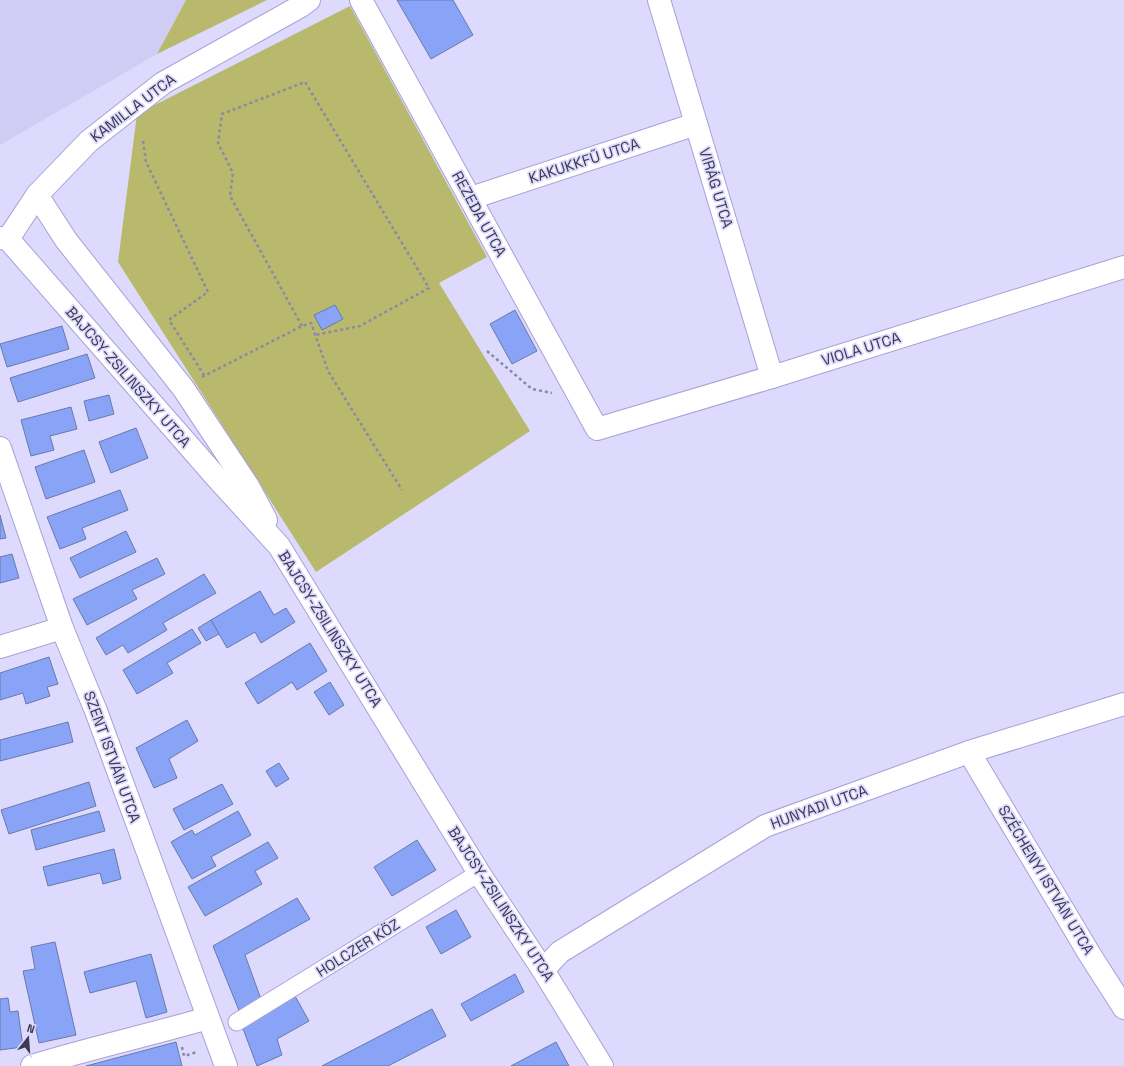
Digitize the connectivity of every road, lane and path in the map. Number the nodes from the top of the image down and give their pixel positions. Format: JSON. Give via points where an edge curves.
{"nodes":[{"id":1,"x":309,"y":0,"type":"edge"},
{"id":2,"x":361,"y":0,"type":"edge"},
{"id":3,"x":658,"y":0,"type":"edge"},
{"id":4,"x":696,"y":124,"type":"junction"},
{"id":5,"x":143,"y":141,"type":"dead end"},
{"id":6,"x":37,"y":195,"type":"junction"},
{"id":7,"x":471,"y":198,"type":"junction"},
{"id":8,"x":4,"y":238,"type":"edge"},
{"id":9,"x":1124,"y":267,"type":"edge"},
{"id":10,"x":302,"y":326,"type":"junction"},
{"id":11,"x":315,"y":335,"type":"junction"},
{"id":12,"x":487,"y":351,"type":"dead end"},
{"id":13,"x":204,"y":375,"type":"junction"},
{"id":14,"x":772,"y":377,"type":"junction"},
{"id":15,"x":183,"y":388,"type":"junction"},
{"id":16,"x":580,"y":399,"type":"junction"},
{"id":17,"x":597,"y":429,"type":"joint"},
{"id":18,"x":0,"y":448,"type":"edge"},
{"id":19,"x":402,"y":490,"type":"dead end"},
{"id":20,"x":279,"y":546,"type":"junction"},
{"id":21,"x":62,"y":628,"type":"junction"},
{"id":22,"x":0,"y":647,"type":"edge"},
{"id":23,"x":1124,"y":704,"type":"edge"},
{"id":24,"x":969,"y":752,"type":"junction"},
{"id":25,"x":479,"y":873,"type":"junction"},
{"id":26,"x":543,"y":970,"type":"junction"},
{"id":27,"x":1124,"y":1008,"type":"edge"},
{"id":28,"x":208,"y":1018,"type":"junction"},
{"id":29,"x":237,"y":1022,"type":"dead end"},
{"id":30,"x":32,"y":1066,"type":"edge"},
{"id":31,"x":226,"y":1066,"type":"edge"},
{"id":32,"x":602,"y":1066,"type":"edge"}],
"edges":[{"from":1,"to":6,"type":"street","name":"KAMILLA UTCA","via":[[163,83],[89,141]]},
{"from":2,"to":7,"type":"street","name":"REZEDA UTCA"},
{"from":3,"to":4,"type":"street","name":"VIRÁG UTCA"},
{"from":4,"to":7,"type":"street","name":"KAKUKKFŰ UTCA"},
{"from":4,"to":14,"type":"street","name":"VIRÁG UTCA"},
{"from":5,"to":13,"type":"path","via":[[146,162],[208,292],[169,320]]},
{"from":6,"to":8,"type":"street","name":"KAMILLA UTCA"},
{"from":6,"to":15,"type":"street","via":[[66,240]]},
{"from":7,"to":16,"type":"street","name":"REZEDA UTCA"},
{"from":8,"to":20,"type":"street","name":"BAJCSY-ZSILINSZKY UTCA"},
{"from":9,"to":14,"type":"street","name":"VIOLA UTCA"},
{"from":10,"to":11,"type":"path","via":[[311,323]]},
{"from":10,"to":11,"type":"path","via":[[230,196],[233,173],[218,143],[222,114],[305,82],[429,288],[360,326]]},
{"from":10,"to":13,"type":"path"},
{"from":11,"to":19,"type":"path","via":[[328,371]]},
{"from":12,"to":16,"type":"path","via":[[532,389]]},
{"from":13,"to":15,"type":"path"},
{"from":14,"to":17,"type":"street","name":"VIOLA UTCA"},
{"from":15,"to":20,"type":"street","via":[[248,486]]},
{"from":16,"to":17,"type":"street","name":"REZEDA UTCA"},
{"from":18,"to":21,"type":"street","name":"SZENT ISTVÁN UTCA"},
{"from":20,"to":25,"type":"street","name":"BAJCSY-ZSILINSZKY UTCA"},
{"from":21,"to":22,"type":"street"},
{"from":21,"to":28,"type":"street","name":"SZENT ISTVÁN UTCA","via":[[96,711]]},
{"from":23,"to":24,"type":"street","name":"HUNYADI UTCA"},
{"from":24,"to":26,"type":"street","name":"HUNYADI UTCA","via":[[766,826],[560,952]]},
{"from":24,"to":27,"type":"street","name":"SZÉCHENYI ISTVÁN UTCA"},
{"from":25,"to":26,"type":"street","name":"BAJCSY-ZSILINSZKY UTCA"},
{"from":25,"to":29,"type":"street","name":"HOLCZER KÖZ"},
{"from":26,"to":32,"type":"street","name":"BAJCSY-ZSILINSZKY UTCA"},
{"from":28,"to":30,"type":"street"},
{"from":28,"to":31,"type":"street","name":"SZENT ISTVÁN UTCA"}]}
